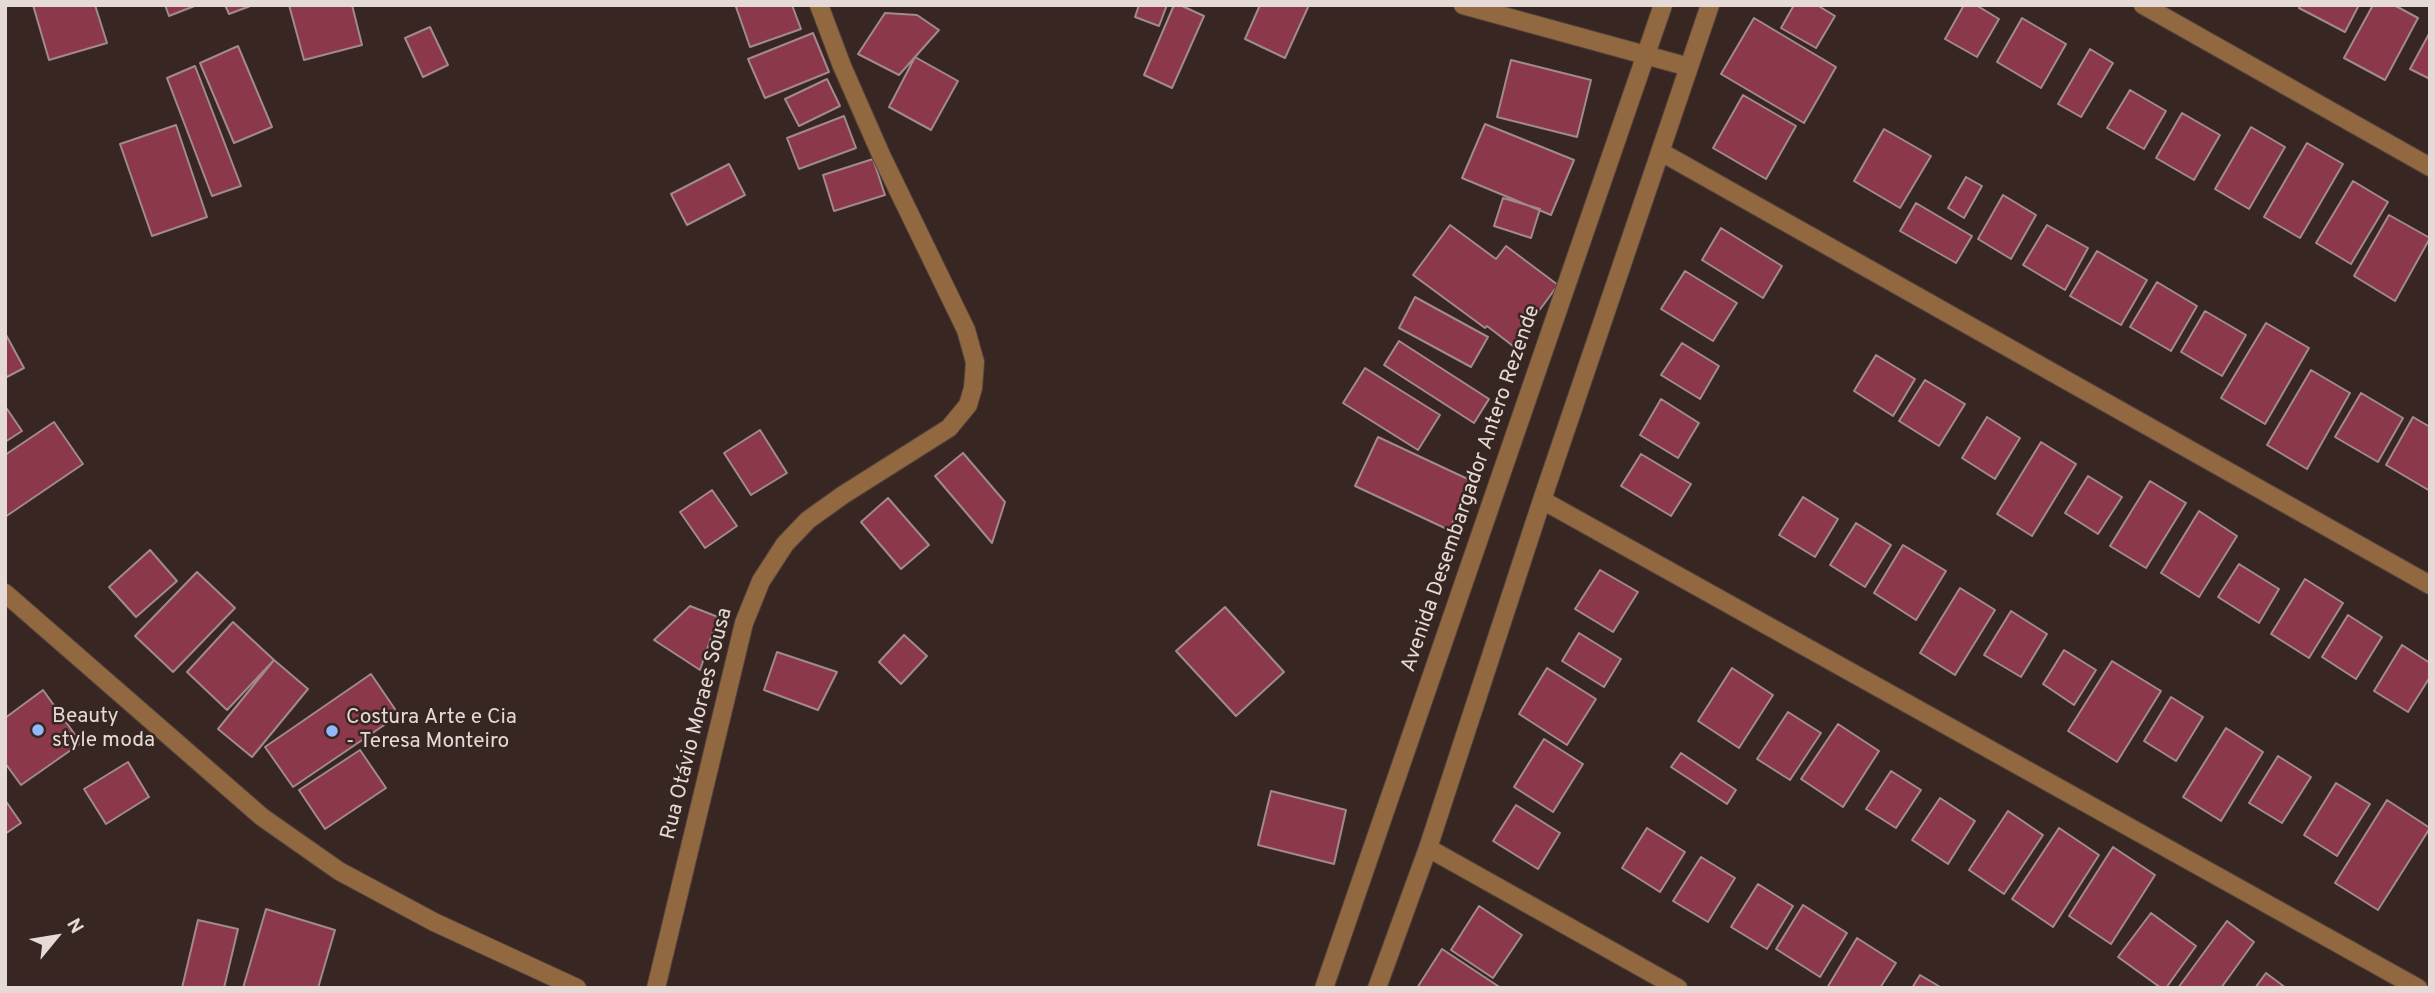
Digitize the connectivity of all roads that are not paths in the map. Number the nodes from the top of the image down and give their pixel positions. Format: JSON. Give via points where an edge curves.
{"nodes":[{"id":1,"x":819,"y":5,"type":"edge"},
{"id":2,"x":1463,"y":5,"type":"edge"},
{"id":3,"x":1663,"y":5,"type":"edge"},
{"id":4,"x":1710,"y":5,"type":"edge"},
{"id":5,"x":2143,"y":5,"type":"edge"},
{"id":6,"x":1646,"y":55,"type":"junction"},
{"id":7,"x":1689,"y":67,"type":"junction"},
{"id":8,"x":1661,"y":152,"type":"junction"},
{"id":9,"x":2430,"y":167,"type":"edge"},
{"id":10,"x":1542,"y":500,"type":"junction"},
{"id":11,"x":2430,"y":584,"type":"edge"},
{"id":12,"x":5,"y":593,"type":"edge"},
{"id":13,"x":1428,"y":848,"type":"junction"},
{"id":14,"x":577,"y":988,"type":"edge"},
{"id":15,"x":656,"y":988,"type":"edge"},
{"id":16,"x":1324,"y":988,"type":"edge"},
{"id":17,"x":1377,"y":988,"type":"edge"},
{"id":18,"x":1678,"y":988,"type":"edge"},
{"id":19,"x":2418,"y":988,"type":"edge"}],
"edges":[{"from":1,"to":15,"type":"street","name":"Rua Otávio Moraes Sousa","via":[[877,146],[965,330],[975,362],[973,388],[968,405],[949,428],[808,520],[785,544],[761,581],[744,623]]},
{"from":2,"to":6,"type":"street"},
{"from":3,"to":6,"type":"street","name":"Avenida Desembargador Antero Rezende"},
{"from":4,"to":7,"type":"street"},
{"from":5,"to":9,"type":"street"},
{"from":6,"to":7,"type":"street"},
{"from":6,"to":16,"type":"street","name":"Avenida Desembargador Antero Rezende"},
{"from":7,"to":8,"type":"street"},
{"from":8,"to":10,"type":"street"},
{"from":8,"to":11,"type":"street"},
{"from":10,"to":13,"type":"street"},
{"from":10,"to":19,"type":"street"},
{"from":12,"to":14,"type":"street","via":[[262,817],[340,871],[469,939]]},
{"from":13,"to":17,"type":"street"},
{"from":13,"to":18,"type":"street"}]}
